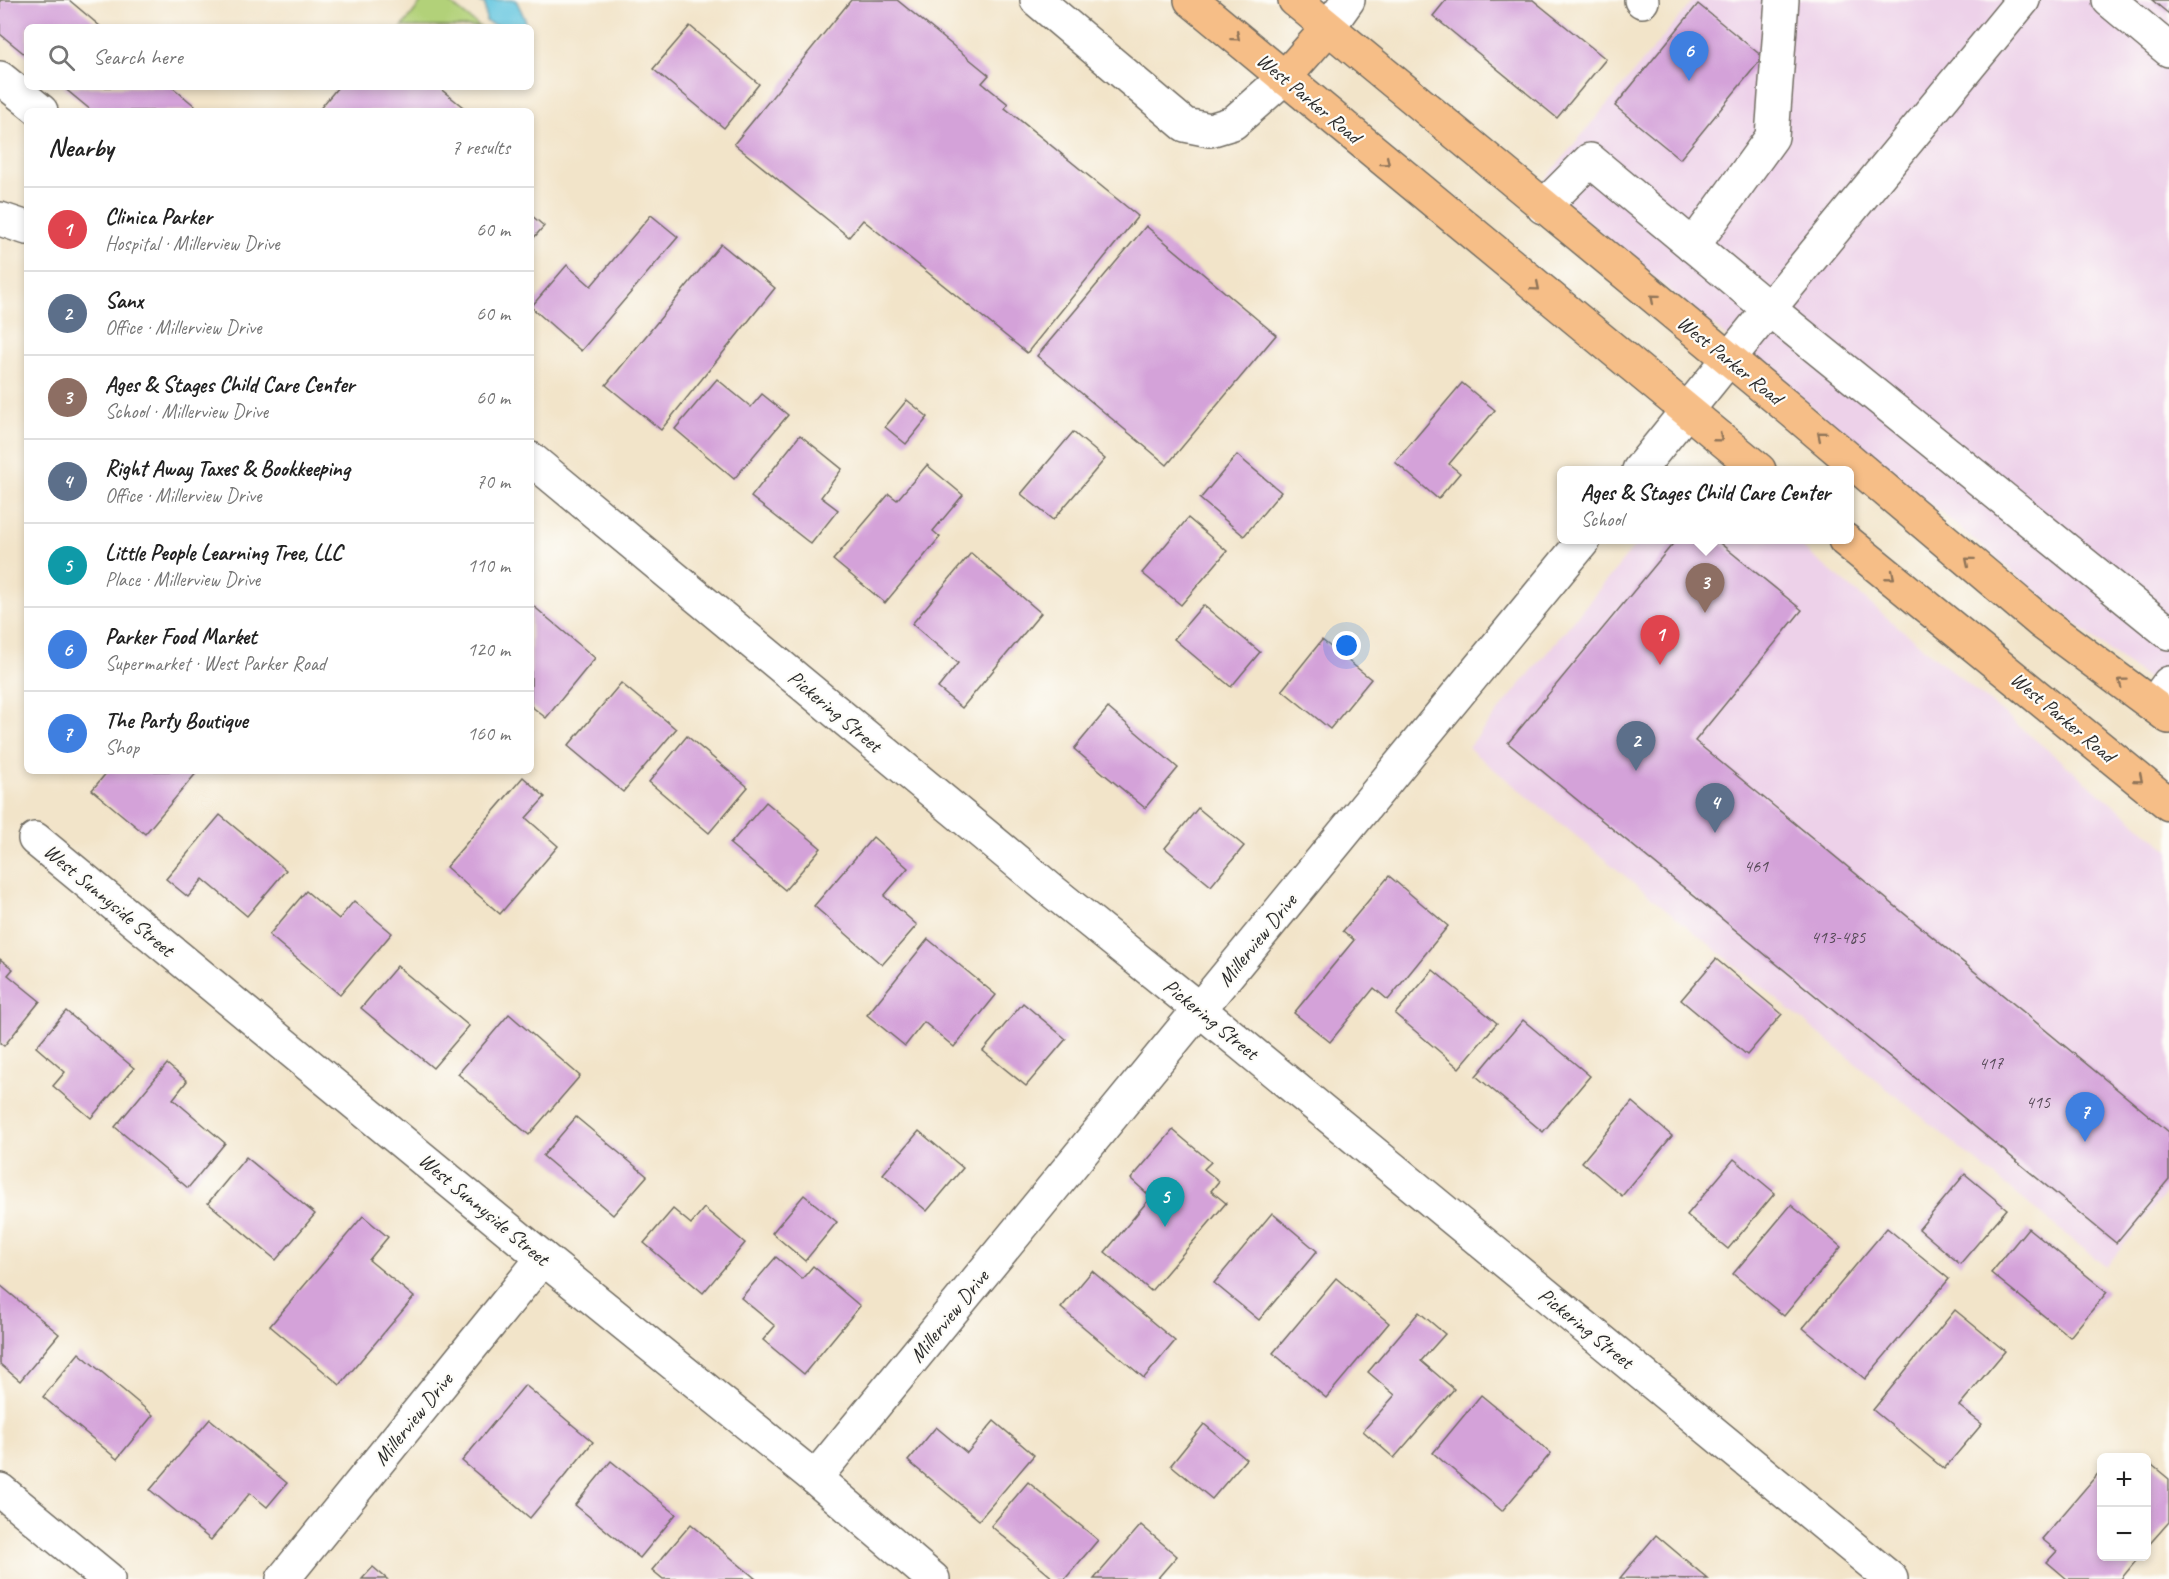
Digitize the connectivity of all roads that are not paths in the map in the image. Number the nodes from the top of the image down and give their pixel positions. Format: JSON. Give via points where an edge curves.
{"nodes":[{"id":1,"x":1037,"y":0,"type":"edge"},
{"id":2,"x":1191,"y":0,"type":"edge"},
{"id":3,"x":1294,"y":0,"type":"edge"},
{"id":4,"x":1348,"y":0,"type":"edge"},
{"id":5,"x":1782,"y":0,"type":"edge"},
{"id":6,"x":2023,"y":0,"type":"edge"},
{"id":7,"x":2109,"y":0,"type":"edge"},
{"id":8,"x":1328,"y":28,"type":"junction"},
{"id":9,"x":2169,"y":50,"type":"edge"},
{"id":10,"x":0,"y":78,"type":"edge"},
{"id":11,"x":1284,"y":78,"type":"junction"},
{"id":12,"x":37,"y":108,"type":"edge"},
{"id":13,"x":1543,"y":207,"type":"junction"},
{"id":14,"x":0,"y":219,"type":"edge"},
{"id":15,"x":24,"y":227,"type":"edge"},
{"id":16,"x":1693,"y":246,"type":"junction"},
{"id":17,"x":1769,"y":309,"type":"junction"},
{"id":18,"x":1727,"y":359,"type":"junction"},
{"id":19,"x":1686,"y":411,"type":"junction"},
{"id":20,"x":534,"y":461,"type":"edge"},
{"id":21,"x":1643,"y":466,"type":"edge"},
{"id":22,"x":1754,"y":466,"type":"edge"},
{"id":23,"x":1581,"y":544,"type":"edge"},
{"id":24,"x":1850,"y":544,"type":"edge"},
{"id":25,"x":2169,"y":633,"type":"edge"},
{"id":26,"x":2164,"y":702,"type":"edge"},
{"id":27,"x":2169,"y":804,"type":"edge"},
{"id":28,"x":35,"y":839,"type":"dead end"},
{"id":29,"x":1200,"y":1010,"type":"junction"},
{"id":30,"x":543,"y":1258,"type":"junction"},
{"id":31,"x":815,"y":1478,"type":"junction"},
{"id":32,"x":0,"y":1490,"type":"edge"},
{"id":33,"x":108,"y":1579,"type":"edge"},
{"id":34,"x":283,"y":1579,"type":"edge"},
{"id":35,"x":933,"y":1579,"type":"edge"},
{"id":36,"x":1891,"y":1579,"type":"edge"}],
"edges":[{"from":1,"to":11,"type":"street","via":[[1185,124],[1210,130],[1233,123]]},
{"from":2,"to":11,"type":"main road","name":"West Parker Road","one_way":true},
{"from":3,"to":8,"type":"main road","name":"West Parker Road"},
{"from":4,"to":8,"type":"street"},
{"from":5,"to":16,"type":"street","via":[[1772,137]]},
{"from":6,"to":17,"type":"street"},
{"from":7,"to":9,"type":"street"},
{"from":8,"to":11,"type":"main road"},
{"from":8,"to":13,"type":"main road","name":"West Parker Road"},
{"from":10,"to":12,"type":"street"},
{"from":11,"to":19,"type":"main road","name":"West Parker Road","one_way":true},
{"from":13,"to":16,"type":"street","via":[[1590,160]]},
{"from":18,"to":13,"type":"main road","name":"West Parker Road","one_way":true},
{"from":14,"to":15,"type":"street"},
{"from":16,"to":17,"type":"street"},
{"from":17,"to":18,"type":"street"},
{"from":17,"to":25,"type":"street"},
{"from":18,"to":19,"type":"street"},
{"from":26,"to":18,"type":"main road","name":"West Parker Road","one_way":true,"via":[[2041,622]]},
{"from":19,"to":21,"type":"street"},
{"from":19,"to":22,"type":"main road","name":"West Parker Road","one_way":true},
{"from":20,"to":29,"type":"street","name":"Pickering Street"},
{"from":23,"to":29,"type":"street","name":"Millerview Drive"},
{"from":24,"to":27,"type":"main road","name":"West Parker Road","one_way":true},
{"from":28,"to":30,"type":"street","name":"West Sunnyside Street"},
{"from":29,"to":31,"type":"street","name":"Millerview Drive"},
{"from":29,"to":36,"type":"street","name":"Pickering Street"},
{"from":30,"to":31,"type":"street","name":"West Sunnyside Street"},
{"from":30,"to":34,"type":"street","name":"Millerview Drive"},
{"from":31,"to":35,"type":"street","name":"West Sunnyside Street"},
{"from":32,"to":33,"type":"street"}]}
